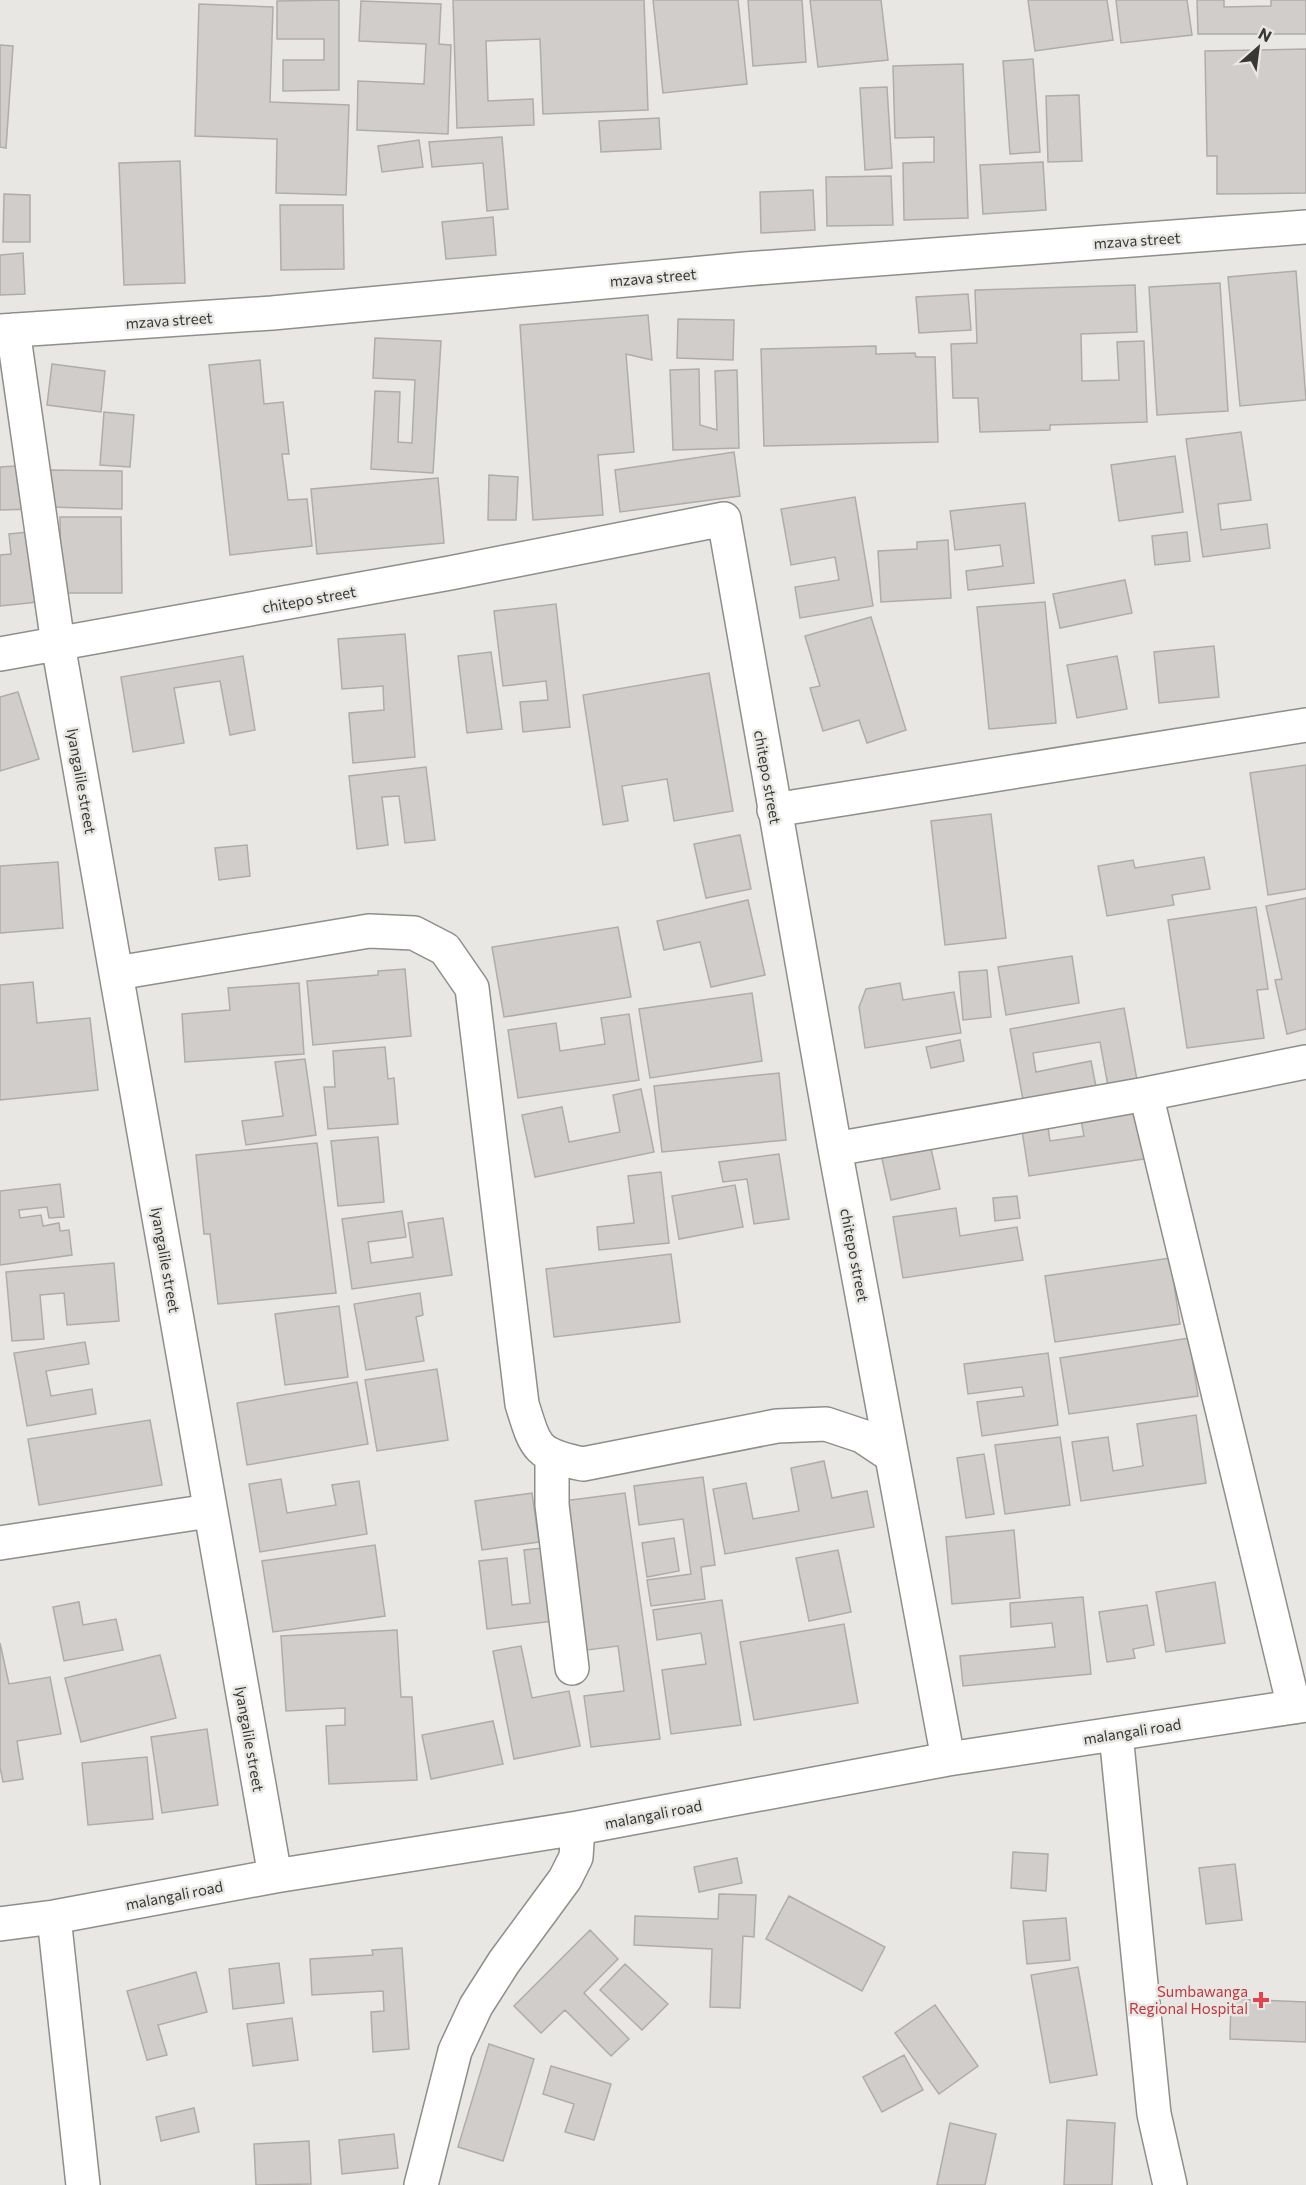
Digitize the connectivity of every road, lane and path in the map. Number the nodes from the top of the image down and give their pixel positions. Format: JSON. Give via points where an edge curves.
{"nodes":[{"id":1,"x":1306,"y":227,"type":"edge"},
{"id":2,"x":7,"y":331,"type":"edge"},
{"id":3,"x":57,"y":644,"type":"junction"},
{"id":4,"x":0,"y":654,"type":"edge"},
{"id":5,"x":1306,"y":725,"type":"edge"},
{"id":6,"x":774,"y":810,"type":"junction"},
{"id":7,"x":117,"y":973,"type":"junction"},
{"id":8,"x":1306,"y":1062,"type":"edge"},
{"id":9,"x":1146,"y":1094,"type":"junction"},
{"id":10,"x":835,"y":1149,"type":"junction"},
{"id":11,"x":892,"y":1456,"type":"junction"},
{"id":12,"x":552,"y":1457,"type":"junction"},
{"id":13,"x":210,"y":1511,"type":"junction"},
{"id":14,"x":0,"y":1543,"type":"edge"},
{"id":15,"x":572,"y":1668,"type":"dead end"},
{"id":16,"x":1300,"y":1706,"type":"edge"},
{"id":17,"x":1116,"y":1734,"type":"junction"},
{"id":18,"x":948,"y":1759,"type":"junction"},
{"id":19,"x":578,"y":1828,"type":"junction"},
{"id":20,"x":275,"y":1876,"type":"junction"},
{"id":21,"x":54,"y":1917,"type":"junction"},
{"id":22,"x":0,"y":1923,"type":"edge"},
{"id":23,"x":83,"y":2185,"type":"edge"},
{"id":24,"x":421,"y":2185,"type":"edge"},
{"id":25,"x":1170,"y":2185,"type":"edge"}],
"edges":[{"from":1,"to":2,"type":"street","name":"mzava street","via":[[745,269],[272,313]]},
{"from":2,"to":3,"type":"street","name":"lyangalile street"},
{"from":3,"to":4,"type":"street","name":"chitepo street"},
{"from":3,"to":6,"type":"street","name":"chitepo street","via":[[450,573],[735,514]]},
{"from":3,"to":7,"type":"street","name":"lyangalile street"},
{"from":5,"to":6,"type":"street"},
{"from":6,"to":10,"type":"street","name":"chitepo street"},
{"from":7,"to":12,"type":"street","via":[[369,931],[414,933],[445,949],[472,988],[522,1404],[534,1442]]},
{"from":7,"to":13,"type":"street","name":"lyangalile street"},
{"from":8,"to":9,"type":"street"},
{"from":9,"to":10,"type":"street"},
{"from":9,"to":16,"type":"street"},
{"from":10,"to":11,"type":"street","name":"chitepo street"},
{"from":11,"to":12,"type":"street","via":[[862,1436],[826,1424],[777,1426],[584,1464]]},
{"from":11,"to":18,"type":"street","name":"chitepo street"},
{"from":12,"to":15,"type":"street","via":[[552,1505]]},
{"from":13,"to":14,"type":"street"},
{"from":13,"to":20,"type":"street","name":"lyangalile street"},
{"from":16,"to":17,"type":"street","name":"malangali road"},
{"from":17,"to":18,"type":"street","name":"malangali road"},
{"from":17,"to":25,"type":"street","via":[[1154,2114]]},
{"from":18,"to":19,"type":"street","name":"malangali road"},
{"from":19,"to":20,"type":"street","name":"malangali road"},
{"from":19,"to":24,"type":"street","via":[[576,1857],[565,1879],[504,1962],[476,2006],[455,2051]]},
{"from":20,"to":21,"type":"street","name":"malangali road"},
{"from":21,"to":22,"type":"street","name":"malangali road"},
{"from":21,"to":23,"type":"street"}]}
